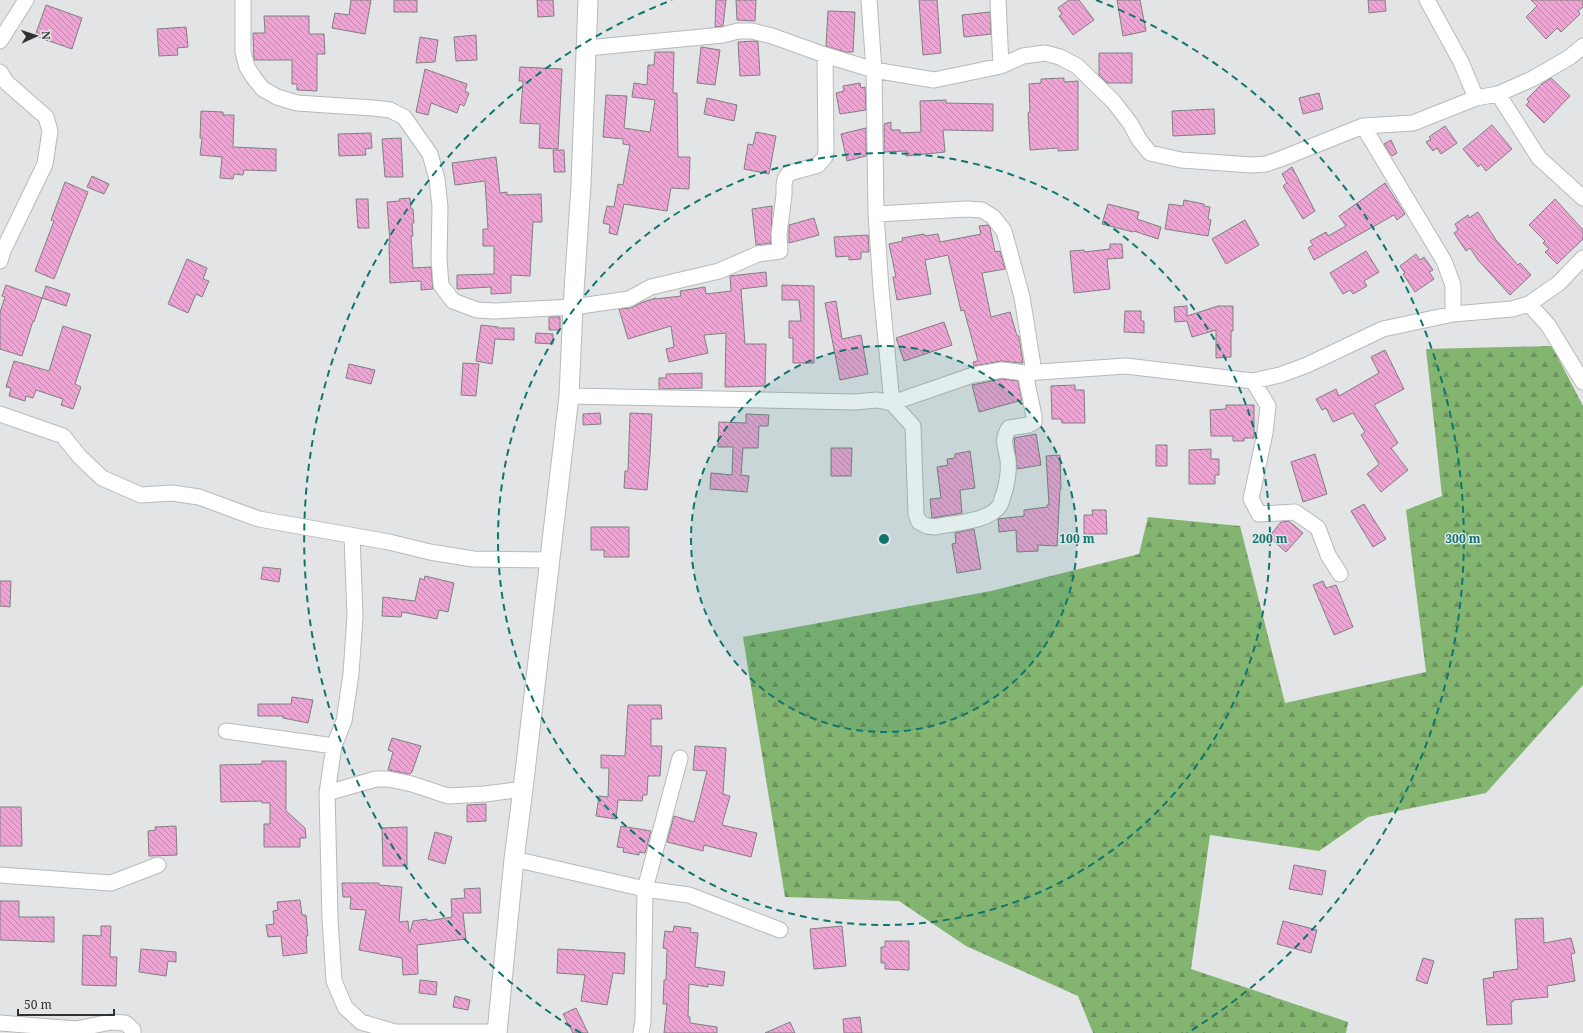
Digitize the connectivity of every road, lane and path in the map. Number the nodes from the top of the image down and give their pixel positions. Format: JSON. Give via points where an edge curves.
{"nodes":[{"id":1,"x":26,"y":0,"type":"edge"},
{"id":2,"x":243,"y":0,"type":"edge"},
{"id":3,"x":588,"y":0,"type":"edge"},
{"id":4,"x":869,"y":0,"type":"edge"},
{"id":5,"x":998,"y":0,"type":"edge"},
{"id":6,"x":1427,"y":0,"type":"edge"},
{"id":7,"x":0,"y":41,"type":"edge"},
{"id":8,"x":1583,"y":46,"type":"edge"},
{"id":9,"x":587,"y":48,"type":"junction"},
{"id":10,"x":825,"y":55,"type":"junction"},
{"id":11,"x":1001,"y":66,"type":"junction"},
{"id":12,"x":874,"y":70,"type":"junction"},
{"id":13,"x":0,"y":72,"type":"edge"},
{"id":14,"x":1498,"y":94,"type":"junction"},
{"id":15,"x":1476,"y":98,"type":"junction"},
{"id":16,"x":1363,"y":126,"type":"junction"},
{"id":17,"x":1583,"y":198,"type":"edge"},
{"id":18,"x":876,"y":214,"type":"junction"},
{"id":19,"x":1,"y":254,"type":"edge"},
{"id":20,"x":1583,"y":258,"type":"edge"},
{"id":21,"x":1528,"y":304,"type":"junction"},
{"id":22,"x":573,"y":307,"type":"junction"},
{"id":23,"x":1453,"y":314,"type":"junction"},
{"id":24,"x":1029,"y":372,"type":"junction"},
{"id":25,"x":1253,"y":381,"type":"junction"},
{"id":26,"x":1583,"y":382,"type":"edge"},
{"id":27,"x":569,"y":396,"type":"junction"},
{"id":28,"x":892,"y":403,"type":"junction"},
{"id":29,"x":0,"y":414,"type":"edge"},
{"id":30,"x":352,"y":536,"type":"junction"},
{"id":31,"x":549,"y":560,"type":"junction"},
{"id":32,"x":1340,"y":574,"type":"dead end"},
{"id":33,"x":226,"y":731,"type":"dead end"},
{"id":34,"x":334,"y":746,"type":"junction"},
{"id":35,"x":680,"y":758,"type":"dead end"},
{"id":36,"x":523,"y":789,"type":"junction"},
{"id":37,"x":327,"y":793,"type":"junction"},
{"id":38,"x":514,"y":859,"type":"junction"},
{"id":39,"x":158,"y":865,"type":"dead end"},
{"id":40,"x":0,"y":875,"type":"edge"},
{"id":41,"x":645,"y":889,"type":"junction"},
{"id":42,"x":780,"y":930,"type":"dead end"},
{"id":43,"x":0,"y":1023,"type":"edge"},
{"id":44,"x":76,"y":1031,"type":"edge"},
{"id":45,"x":133,"y":1033,"type":"edge"},
{"id":46,"x":497,"y":1033,"type":"edge"},
{"id":47,"x":641,"y":1033,"type":"edge"}],
"edges":[{"from":1,"to":7,"type":"street"},
{"from":2,"to":22,"type":"street","via":[[243,52],[247,67],[263,89],[277,97],[297,103],[390,110],[404,117],[430,154],[437,179],[440,207],[441,285],[453,301],[477,310],[495,311]]},
{"from":3,"to":9,"type":"street"},
{"from":4,"to":12,"type":"street"},
{"from":5,"to":11,"type":"street"},
{"from":6,"to":15,"type":"street","via":[[1461,62]]},
{"from":8,"to":14,"type":"street","via":[[1570,57],[1532,79]]},
{"from":9,"to":10,"type":"street","via":[[723,35],[738,31],[772,36]]},
{"from":9,"to":22,"type":"street"},
{"from":10,"to":12,"type":"street"},
{"from":10,"to":22,"type":"street","via":[[826,151],[818,165],[788,174],[785,179],[779,234],[780,251],[758,254],[719,271],[651,287],[629,299]]},
{"from":11,"to":12,"type":"street","via":[[934,80]]},
{"from":11,"to":16,"type":"street","via":[[1023,56],[1045,53],[1060,57],[1077,66],[1113,102],[1150,152],[1180,160],[1266,164]]},
{"from":12,"to":18,"type":"street"},
{"from":13,"to":19,"type":"street","via":[[7,83],[46,117],[50,131],[45,164]]},
{"from":14,"to":15,"type":"street"},
{"from":14,"to":17,"type":"street","via":[[1540,158]]},
{"from":15,"to":16,"type":"street","via":[[1413,123]]},
{"from":16,"to":23,"type":"street","via":[[1444,261],[1453,286]]},
{"from":18,"to":24,"type":"street","via":[[967,209],[982,210],[993,217],[1004,231],[1022,297]]},
{"from":18,"to":28,"type":"street"},
{"from":20,"to":21,"type":"street","via":[[1559,283]]},
{"from":21,"to":23,"type":"street","via":[[1512,309]]},
{"from":21,"to":26,"type":"street","via":[[1548,325]]},
{"from":22,"to":27,"type":"street"},
{"from":23,"to":25,"type":"street","via":[[1383,329],[1307,365]]},
{"from":24,"to":25,"type":"street","via":[[1126,366]]},
{"from":24,"to":28,"type":"street","via":[[1002,370],[973,375]]},
{"from":24,"to":28,"type":"street","via":[[1034,422],[1009,428],[1004,446],[1008,461],[1007,483],[1000,505],[980,519],[935,527],[920,522],[914,501],[913,426]]},
{"from":25,"to":32,"type":"street","via":[[1268,406],[1251,499],[1259,514],[1295,512],[1318,528],[1328,556]]},
{"from":27,"to":28,"type":"street","via":[[855,402],[877,400]]},
{"from":27,"to":31,"type":"street"},
{"from":29,"to":30,"type":"street","via":[[63,436],[102,478],[141,495],[172,493],[199,497],[259,519]]},
{"from":30,"to":31,"type":"street","via":[[473,559]]},
{"from":30,"to":34,"type":"street","via":[[355,616],[351,674],[344,721]]},
{"from":31,"to":36,"type":"street"},
{"from":33,"to":34,"type":"street"},
{"from":34,"to":37,"type":"street"},
{"from":35,"to":41,"type":"street"},
{"from":36,"to":37,"type":"street","via":[[448,796],[412,784],[376,779]]},
{"from":36,"to":38,"type":"street"},
{"from":37,"to":46,"type":"street","via":[[334,982],[345,1007],[361,1022],[395,1032]]},
{"from":38,"to":41,"type":"street"},
{"from":38,"to":46,"type":"street"},
{"from":39,"to":40,"type":"street","via":[[111,883]]},
{"from":41,"to":42,"type":"street","via":[[689,895]]},
{"from":41,"to":47,"type":"street"},
{"from":43,"to":44,"type":"street"},
{"from":44,"to":45,"type":"street","via":[[111,1022],[125,1023]]}]}
